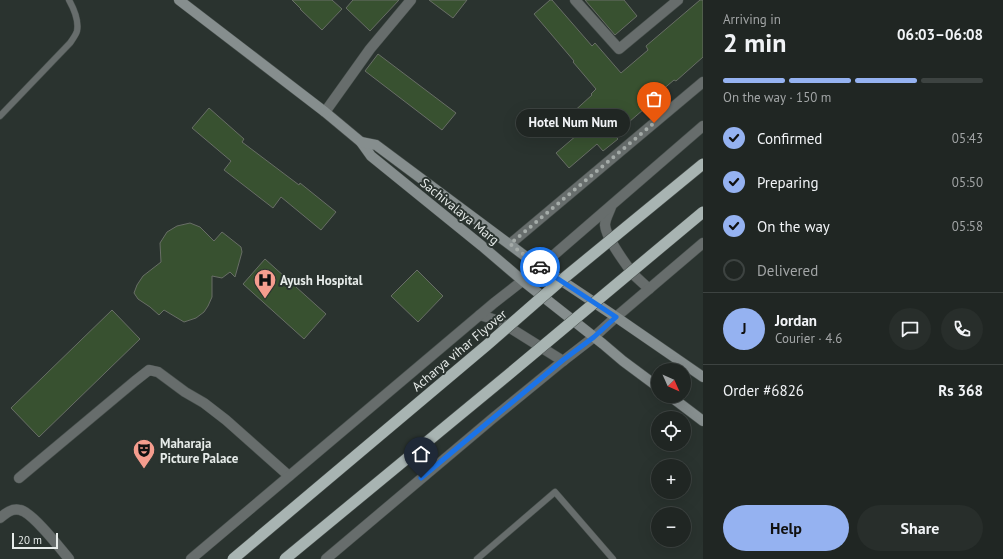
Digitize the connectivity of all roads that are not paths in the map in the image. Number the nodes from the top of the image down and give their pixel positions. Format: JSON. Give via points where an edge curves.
{"nodes":[{"id":1,"x":69,"y":0,"type":"edge"},
{"id":2,"x":179,"y":0,"type":"edge"},
{"id":3,"x":411,"y":0,"type":"edge"},
{"id":4,"x":575,"y":0,"type":"edge"},
{"id":5,"x":678,"y":0,"type":"edge"},
{"id":6,"x":703,"y":82,"type":"edge"},
{"id":7,"x":325,"y":112,"type":"junction"},
{"id":8,"x":0,"y":116,"type":"edge"},
{"id":9,"x":703,"y":126,"type":"edge"},
{"id":10,"x":362,"y":142,"type":"junction"},
{"id":11,"x":703,"y":164,"type":"edge"},
{"id":12,"x":612,"y":204,"type":"junction"},
{"id":13,"x":703,"y":212,"type":"edge"},
{"id":14,"x":703,"y":243,"type":"edge"},
{"id":15,"x":510,"y":244,"type":"junction"},
{"id":16,"x":540,"y":267,"type":"junction"},
{"id":17,"x":523,"y":281,"type":"junction"},
{"id":18,"x":649,"y":289,"type":"junction"},
{"id":19,"x":480,"y":315,"type":"junction"},
{"id":20,"x":616,"y":317,"type":"junction"},
{"id":21,"x":594,"y":337,"type":"junction"},
{"id":22,"x":563,"y":360,"type":"junction"},
{"id":23,"x":703,"y":377,"type":"edge"},
{"id":24,"x":651,"y":382,"type":"edge"},
{"id":25,"x":679,"y":403,"type":"edge"},
{"id":26,"x":703,"y":421,"type":"edge"},
{"id":27,"x":289,"y":476,"type":"junction"},
{"id":28,"x":19,"y":478,"type":"dead end"},
{"id":29,"x":0,"y":518,"type":"edge"},
{"id":30,"x":69,"y":559,"type":"edge"},
{"id":31,"x":191,"y":559,"type":"edge"},
{"id":32,"x":233,"y":559,"type":"edge"},
{"id":33,"x":285,"y":559,"type":"edge"},
{"id":34,"x":326,"y":559,"type":"edge"},
{"id":35,"x":477,"y":559,"type":"edge"},
{"id":36,"x":613,"y":559,"type":"edge"}],
"edges":[{"from":1,"to":8,"type":"lane","via":[[74,10],[77,32],[70,43]]},
{"from":2,"to":7,"type":"main road","name":"Sachivalaya Marg"},
{"from":3,"to":7,"type":"street","via":[[370,49]]},
{"from":4,"to":5,"type":"street","via":[[619,49]]},
{"from":6,"to":15,"type":"street"},
{"from":7,"to":10,"type":"main road","name":"Sachivalaya Marg"},
{"from":9,"to":12,"type":"street"},
{"from":10,"to":15,"type":"main road","name":"Sachivalaya Marg","via":[[376,146]]},
{"from":10,"to":17,"type":"main road","name":"Sachivalaya Marg","via":[[371,156]]},
{"from":11,"to":32,"type":"highway","name":"Acharya vihar Flyover","bridge":true,"via":[[558,283]]},
{"from":12,"to":16,"type":"street"},
{"from":12,"to":18,"type":"street","via":[[606,220],[606,232],[634,275]]},
{"from":13,"to":33,"type":"highway","bridge":true},
{"from":14,"to":18,"type":"street"},
{"from":15,"to":16,"type":"main road","name":"Sachivalaya Marg"},
{"from":16,"to":17,"type":"street"},
{"from":16,"to":20,"type":"main road","name":"Sachivalaya Marg"},
{"from":17,"to":19,"type":"street"},
{"from":17,"to":21,"type":"main road","name":"Sachivalaya Marg"},
{"from":18,"to":20,"type":"street"},
{"from":19,"to":22,"type":"street","via":[[499,321]]},
{"from":19,"to":27,"type":"street"},
{"from":20,"to":21,"type":"street"},
{"from":20,"to":23,"type":"main road","name":"Sachivalaya Marg"},
{"from":21,"to":22,"type":"street"},
{"from":21,"to":24,"type":"main road","name":"Sachivalaya Marg"},
{"from":22,"to":34,"type":"street"},
{"from":25,"to":26,"type":"main road"},
{"from":27,"to":28,"type":"street","via":[[204,403],[158,372],[149,370]]},
{"from":27,"to":31,"type":"street"},
{"from":29,"to":30,"type":"street","via":[[11,510],[19,509],[26,512]]},
{"from":35,"to":36,"type":"lane","via":[[555,492]]}]}
